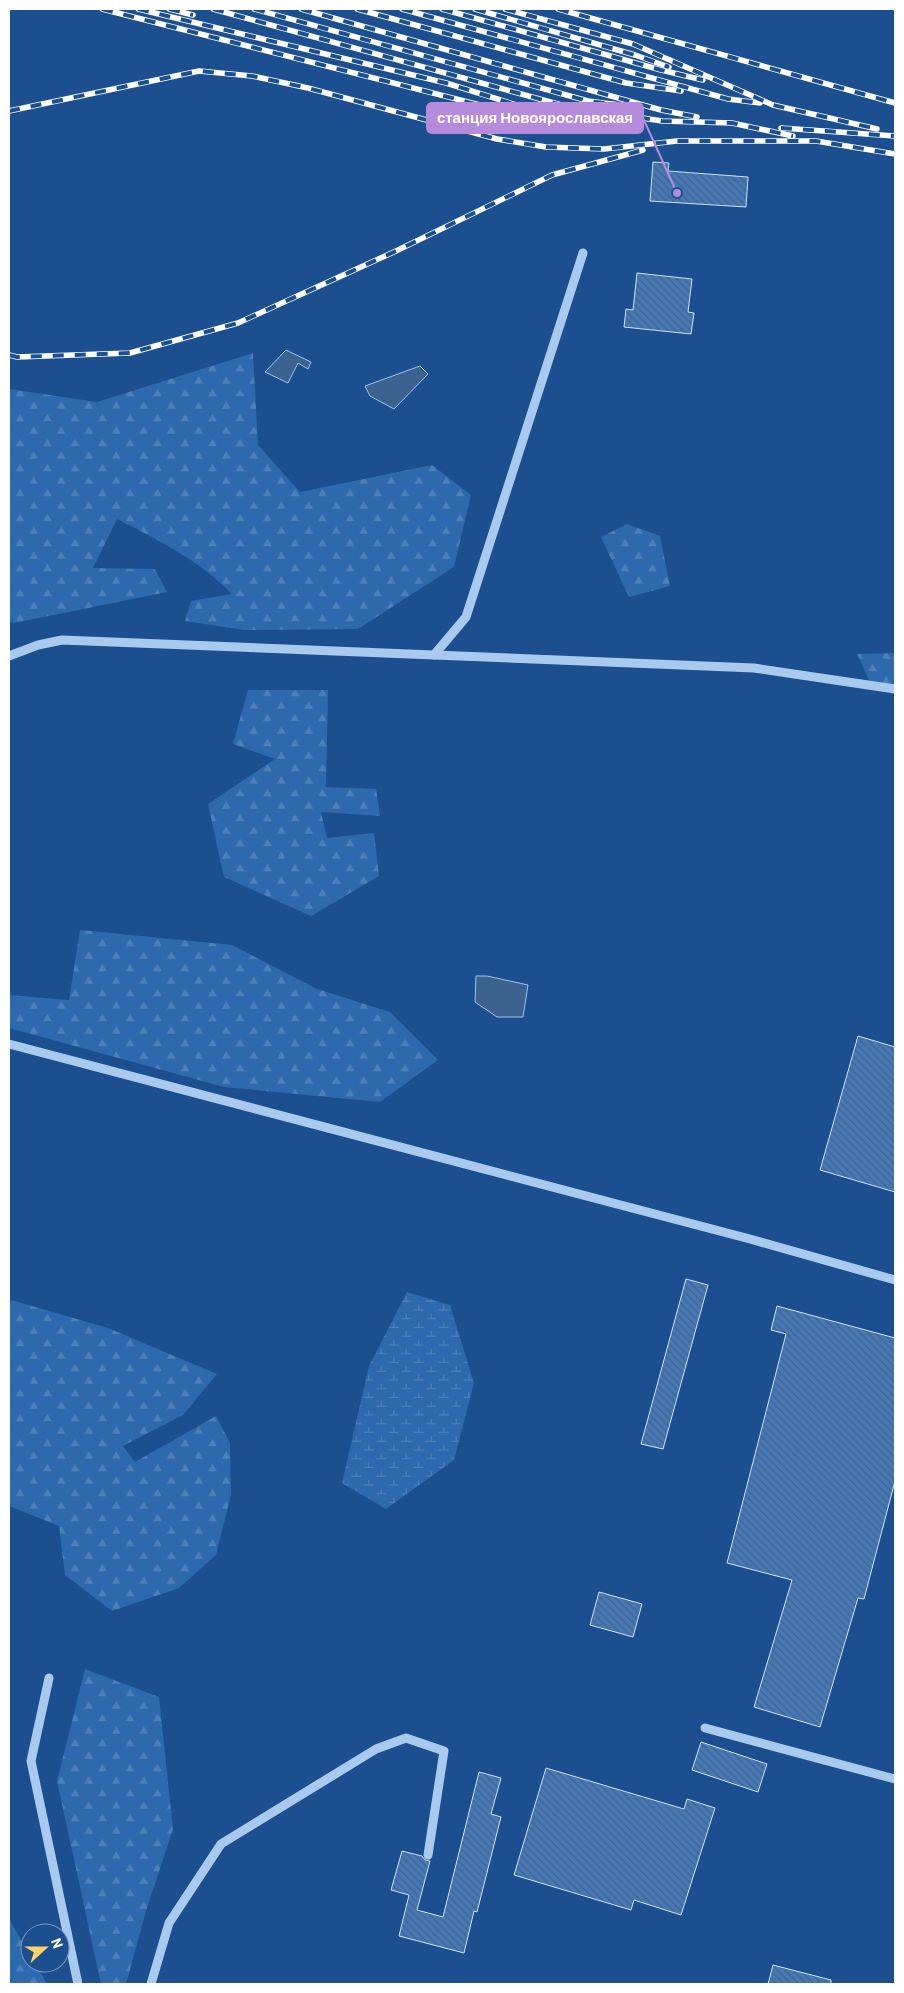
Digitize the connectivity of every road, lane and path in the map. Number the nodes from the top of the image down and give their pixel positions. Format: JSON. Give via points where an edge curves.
{"nodes":[{"id":1,"x":583,"y":253,"type":"dead end"},
{"id":2,"x":434,"y":655,"type":"junction"},
{"id":3,"x":9,"y":656,"type":"edge"},
{"id":4,"x":895,"y":689,"type":"edge"},
{"id":5,"x":9,"y":1044,"type":"edge"},
{"id":6,"x":895,"y":1280,"type":"edge"},
{"id":7,"x":49,"y":1678,"type":"dead end"},
{"id":8,"x":705,"y":1728,"type":"dead end"},
{"id":9,"x":895,"y":1779,"type":"edge"},
{"id":10,"x":428,"y":1855,"type":"dead end"},
{"id":11,"x":78,"y":1984,"type":"edge"},
{"id":12,"x":151,"y":1984,"type":"edge"}],
"edges":[{"from":1,"to":2,"type":"street","via":[[466,617]]},
{"from":2,"to":3,"type":"street","via":[[62,640]]},
{"from":2,"to":4,"type":"street","via":[[754,668]]},
{"from":5,"to":6,"type":"street","via":[[741,1236]]},
{"from":7,"to":11,"type":"street","via":[[30,1762]]},
{"from":8,"to":9,"type":"street"},
{"from":10,"to":12,"type":"street","via":[[444,1751],[406,1738],[376,1749],[221,1844],[169,1923]]}]}
